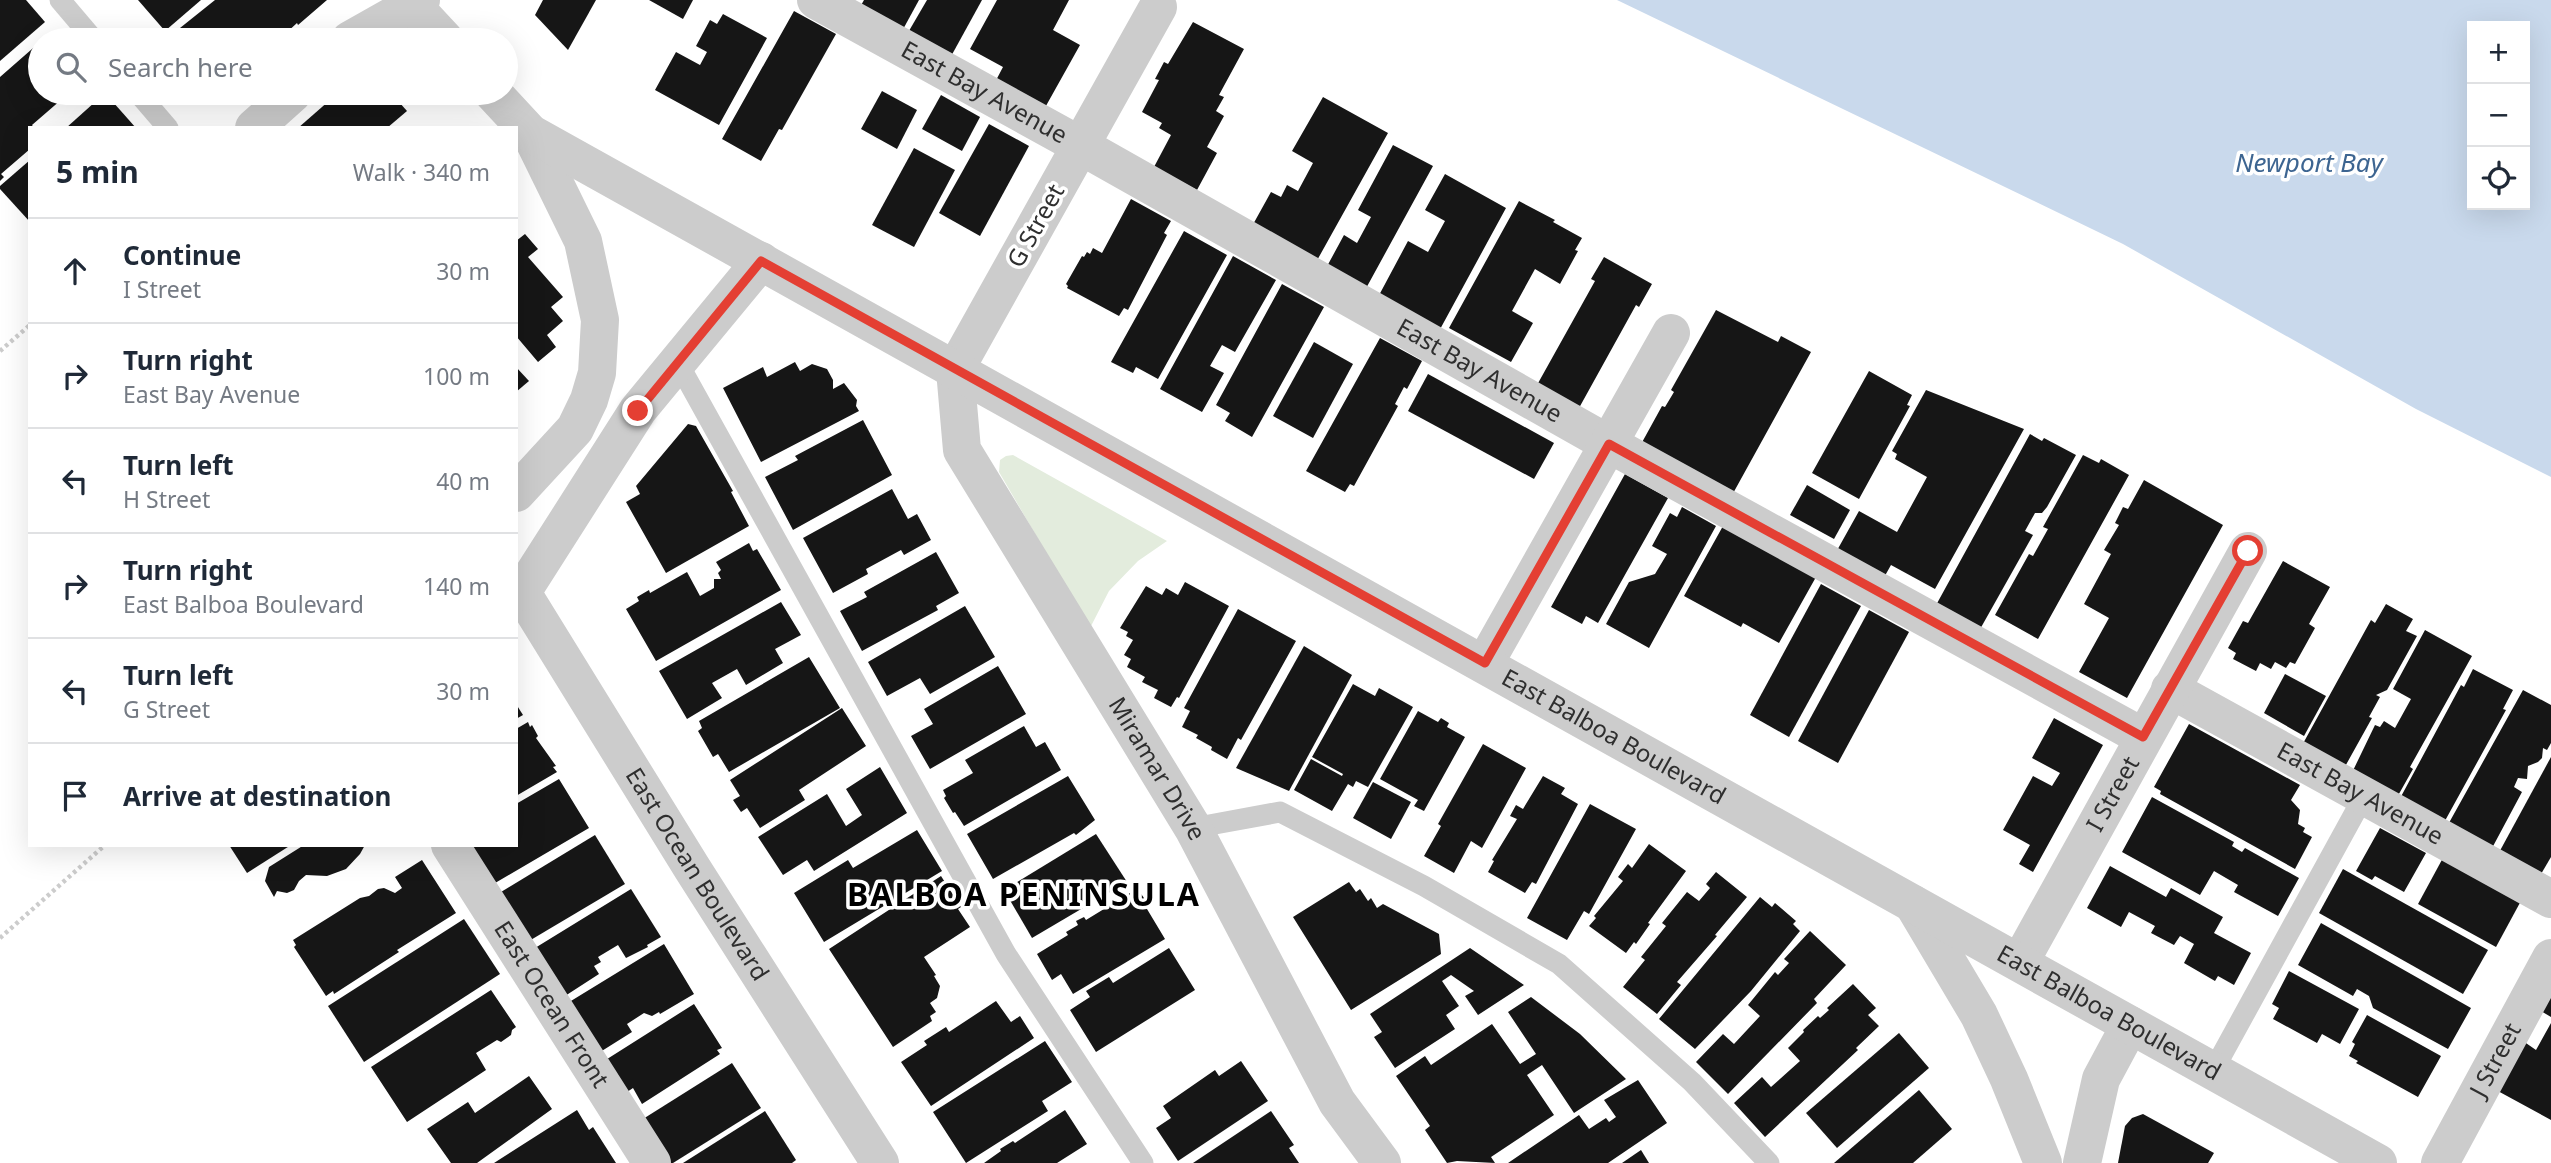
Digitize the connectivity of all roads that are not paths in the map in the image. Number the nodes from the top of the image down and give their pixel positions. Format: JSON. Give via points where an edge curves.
{"nodes":[{"id":1,"x":60,"y":0,"type":"edge"},
{"id":2,"x":816,"y":0,"type":"edge"},
{"id":3,"x":414,"y":1,"type":"edge"},
{"id":4,"x":1158,"y":7,"type":"dead end"},
{"id":5,"x":84,"y":28,"type":"edge"},
{"id":6,"x":370,"y":28,"type":"edge"},
{"id":7,"x":435,"y":28,"type":"edge"},
{"id":8,"x":148,"y":105,"type":"edge"},
{"id":9,"x":280,"y":105,"type":"edge"},
{"id":10,"x":505,"y":105,"type":"edge"},
{"id":11,"x":166,"y":126,"type":"edge"},
{"id":12,"x":256,"y":126,"type":"edge"},
{"id":13,"x":530,"y":133,"type":"junction"},
{"id":14,"x":1081,"y":146,"type":"junction"},
{"id":15,"x":761,"y":261,"type":"junction"},
{"id":16,"x":1671,"y":333,"type":"dead end"},
{"id":17,"x":678,"y":363,"type":"junction"},
{"id":18,"x":955,"y":370,"type":"junction"},
{"id":19,"x":1609,"y":444,"type":"junction"},
{"id":20,"x":518,"y":491,"type":"edge"},
{"id":21,"x":2248,"y":551,"type":"dead end"},
{"id":22,"x":519,"y":587,"type":"edge"},
{"id":23,"x":1485,"y":663,"type":"junction"},
{"id":24,"x":2170,"y":689,"type":"junction"},
{"id":25,"x":2143,"y":737,"type":"junction"},
{"id":26,"x":2364,"y":796,"type":"junction"},
{"id":27,"x":1193,"y":828,"type":"junction"},
{"id":28,"x":451,"y":847,"type":"edge"},
{"id":29,"x":2551,"y":899,"type":"edge"},
{"id":30,"x":1913,"y":904,"type":"junction"},
{"id":31,"x":2551,"y":958,"type":"edge"},
{"id":32,"x":2020,"y":962,"type":"junction"},
{"id":33,"x":2130,"y":1025,"type":"junction"},
{"id":34,"x":2213,"y":1071,"type":"junction"},
{"id":35,"x":652,"y":1163,"type":"edge"},
{"id":36,"x":880,"y":1163,"type":"edge"},
{"id":37,"x":1143,"y":1163,"type":"edge"},
{"id":38,"x":1381,"y":1163,"type":"edge"},
{"id":39,"x":1769,"y":1163,"type":"edge"},
{"id":40,"x":2043,"y":1163,"type":"edge"},
{"id":41,"x":2082,"y":1163,"type":"edge"},
{"id":42,"x":2378,"y":1163,"type":"edge"},
{"id":43,"x":2440,"y":1163,"type":"edge"}],
"edges":[{"from":1,"to":5,"type":"lane"},
{"from":2,"to":14,"type":"street","name":"East Bay Avenue"},
{"from":3,"to":6,"type":"street"},
{"from":3,"to":7,"type":"street"},
{"from":4,"to":14,"type":"street","name":"G Street"},
{"from":8,"to":11,"type":"lane"},
{"from":9,"to":12,"type":"street"},
{"from":10,"to":13,"type":"street","name":"East Balboa Boulevard"},
{"from":13,"to":15,"type":"street","name":"East Balboa Boulevard"},
{"from":13,"to":20,"type":"street","via":[[583,241],[600,320],[597,373],[589,400],[575,429]]},
{"from":14,"to":18,"type":"street","name":"G Street"},
{"from":14,"to":19,"type":"street","name":"East Bay Avenue"},
{"from":15,"to":17,"type":"street"},
{"from":15,"to":18,"type":"street","name":"East Balboa Boulevard"},
{"from":16,"to":19,"type":"street"},
{"from":17,"to":22,"type":"street","via":[[638,411]]},
{"from":17,"to":37,"type":"lane","via":[[1006,954]]},
{"from":18,"to":23,"type":"street","name":"East Balboa Boulevard"},
{"from":18,"to":27,"type":"street","name":"Miramar Drive","via":[[962,450]]},
{"from":19,"to":23,"type":"street"},
{"from":19,"to":25,"type":"street","name":"East Bay Avenue"},
{"from":21,"to":24,"type":"street","name":"I Street"},
{"from":22,"to":36,"type":"street","name":"East Ocean Boulevard"},
{"from":23,"to":30,"type":"street","name":"East Balboa Boulevard"},
{"from":24,"to":25,"type":"street","name":"I Street"},
{"from":24,"to":26,"type":"street","name":"East Bay Avenue"},
{"from":25,"to":32,"type":"street","name":"I Street"},
{"from":26,"to":29,"type":"street","name":"East Bay Avenue"},
{"from":26,"to":34,"type":"lane"},
{"from":27,"to":38,"type":"street","name":"Miramar Drive","via":[[1337,1102]]},
{"from":27,"to":39,"type":"lane","via":[[1280,811],[1435,892],[1559,964],[1692,1082]]},
{"from":28,"to":35,"type":"street","name":"East Ocean Front"},
{"from":30,"to":32,"type":"street","name":"East Balboa Boulevard"},
{"from":30,"to":40,"type":"street","via":[[1979,1015]]},
{"from":31,"to":43,"type":"street","name":"J Street"},
{"from":32,"to":33,"type":"street","name":"East Balboa Boulevard"},
{"from":33,"to":34,"type":"street","name":"East Balboa Boulevard"},
{"from":33,"to":41,"type":"street","via":[[2101,1079]]},
{"from":34,"to":42,"type":"street","name":"East Balboa Boulevard"}]}
